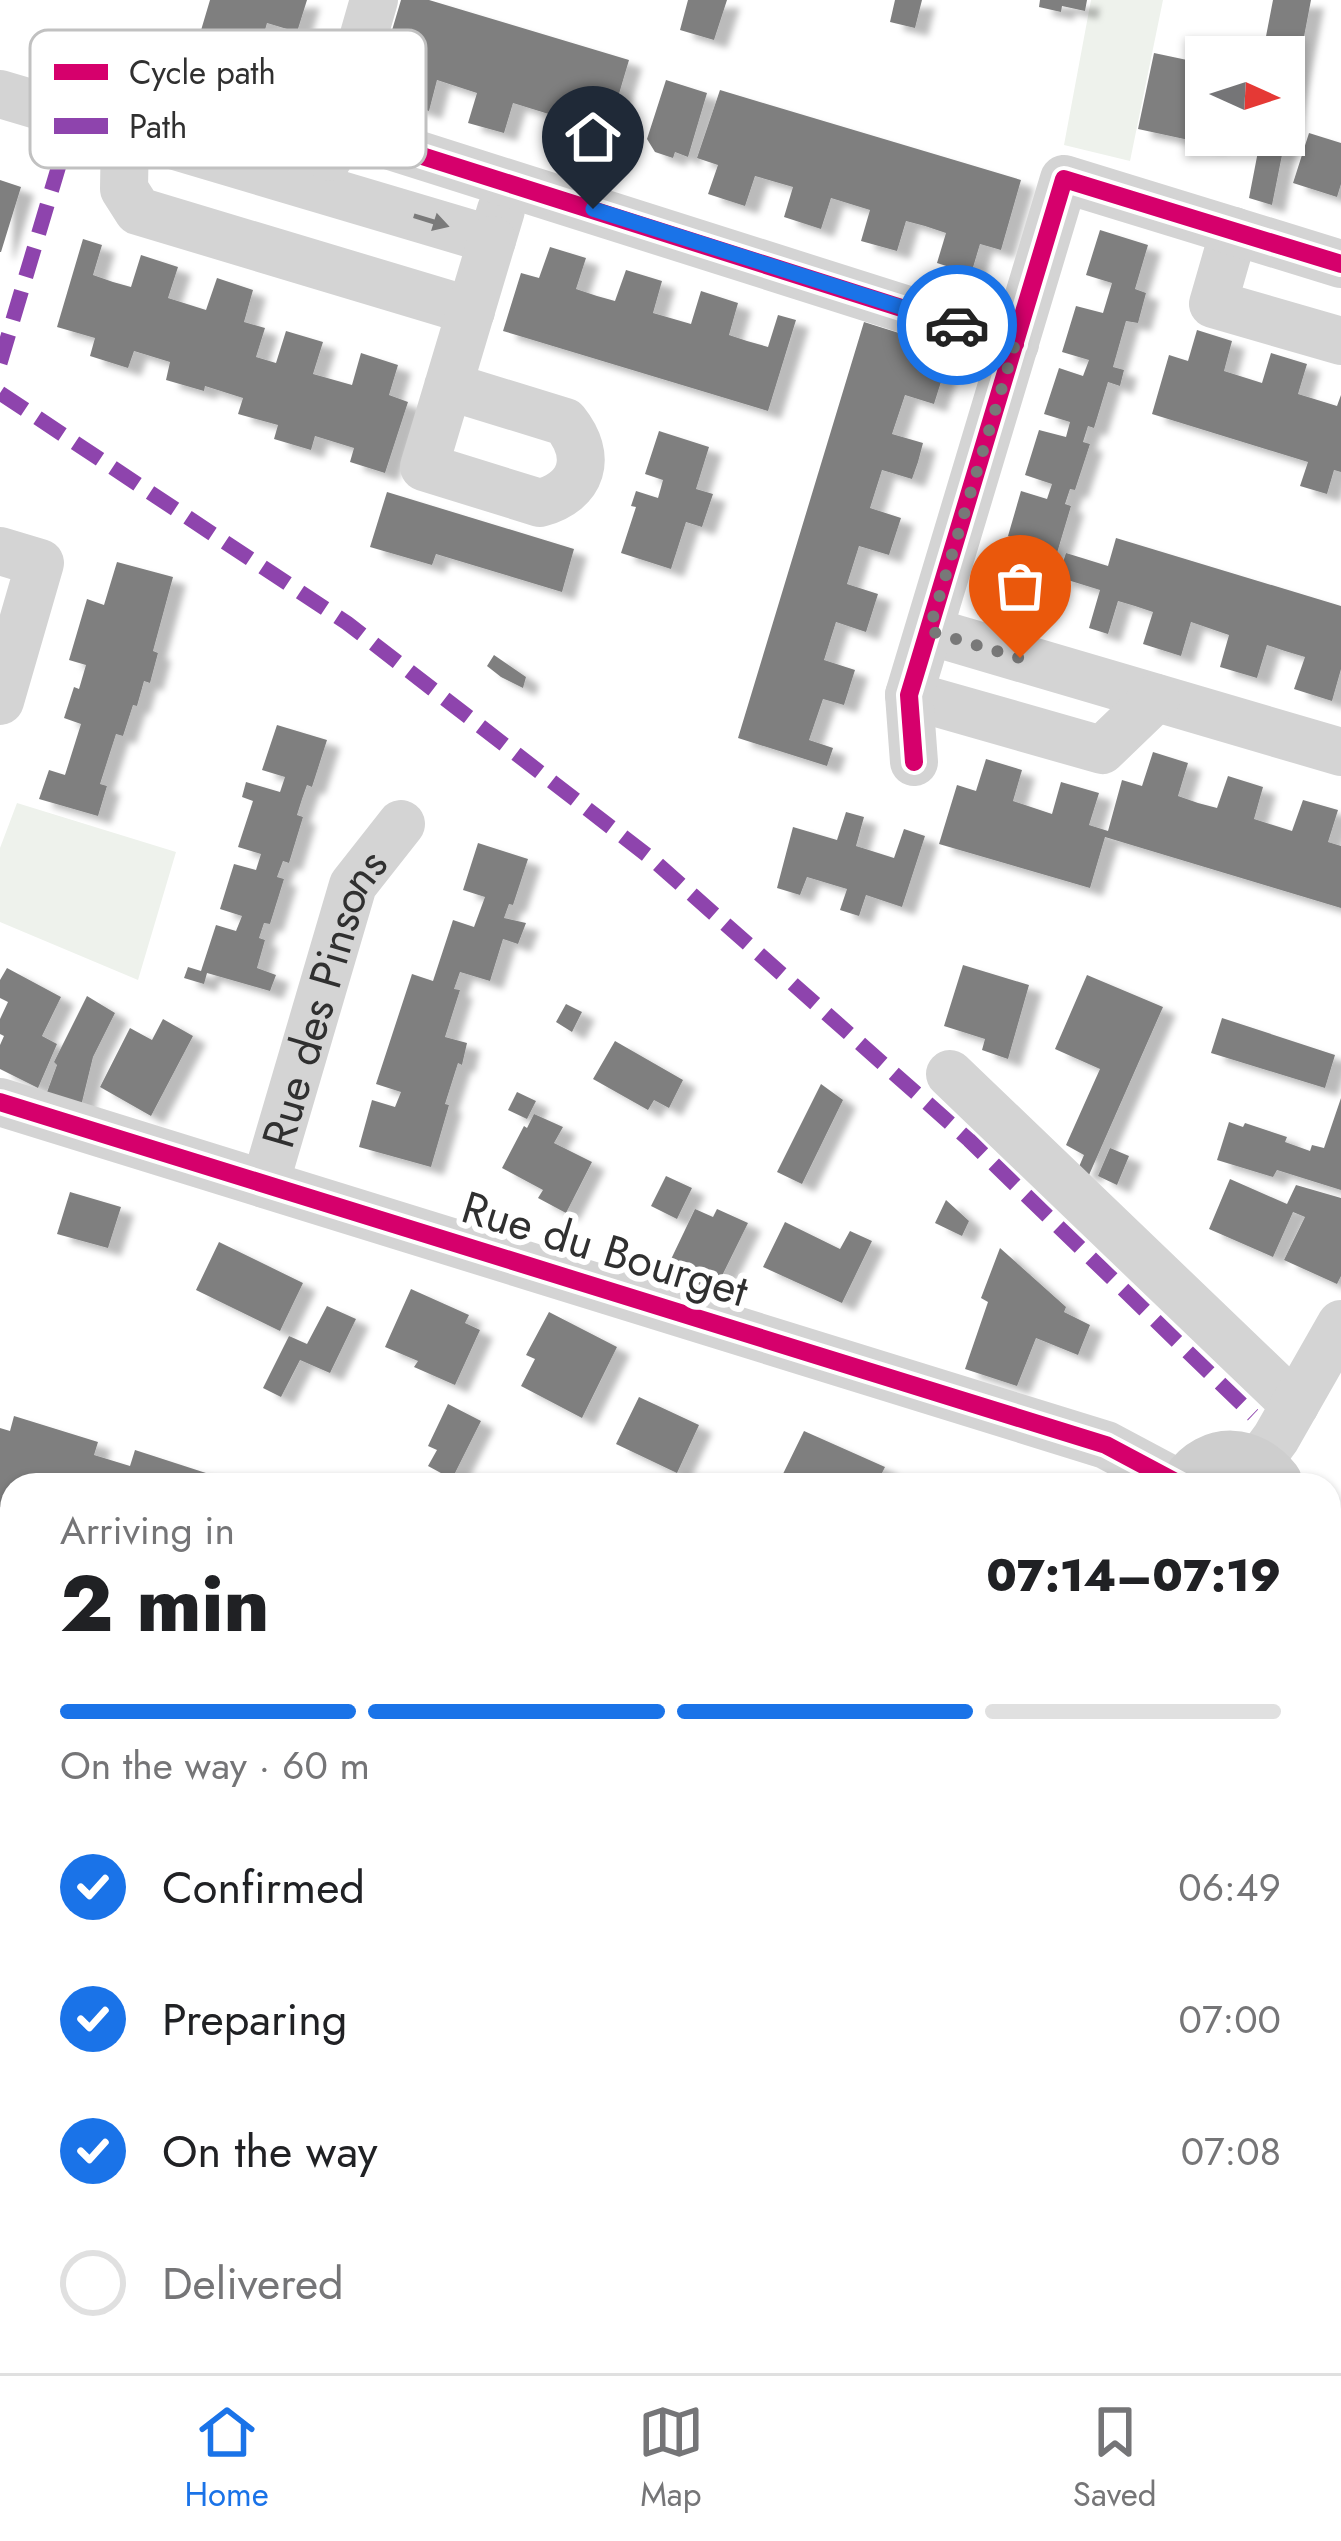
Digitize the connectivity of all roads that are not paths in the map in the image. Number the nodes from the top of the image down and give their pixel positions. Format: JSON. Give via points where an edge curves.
{"nodes":[{"id":1,"x":374,"y":0,"type":"edge"},
{"id":2,"x":365,"y":30,"type":"edge"},
{"id":3,"x":0,"y":94,"type":"edge"},
{"id":4,"x":30,"y":103,"type":"edge"},
{"id":5,"x":426,"y":157,"type":"edge"},
{"id":6,"x":124,"y":168,"type":"edge"},
{"id":7,"x":255,"y":168,"type":"edge"},
{"id":8,"x":326,"y":168,"type":"edge"},
{"id":9,"x":508,"y":182,"type":"junction"},
{"id":10,"x":320,"y":187,"type":"junction"},
{"id":11,"x":1234,"y":231,"type":"junction"},
{"id":12,"x":492,"y":240,"type":"junction"},
{"id":13,"x":1341,"y":264,"type":"edge"},
{"id":14,"x":471,"y":311,"type":"junction"},
{"id":15,"x":1341,"y":340,"type":"edge"},
{"id":16,"x":1015,"y":344,"type":"junction"},
{"id":17,"x":448,"y":386,"type":"dead end"},
{"id":18,"x":0,"y":551,"type":"edge"},
{"id":19,"x":929,"y":631,"type":"junction"},
{"id":20,"x":909,"y":695,"type":"junction"},
{"id":21,"x":1156,"y":698,"type":"junction"},
{"id":22,"x":0,"y":700,"type":"edge"},
{"id":23,"x":1341,"y":752,"type":"edge"},
{"id":24,"x":914,"y":762,"type":"dead end"},
{"id":25,"x":401,"y":824,"type":"dead end"},
{"id":26,"x":950,"y":1074,"type":"dead end"},
{"id":27,"x":0,"y":1102,"type":"edge"},
{"id":28,"x":265,"y":1184,"type":"junction"},
{"id":29,"x":1341,"y":1324,"type":"edge"},
{"id":30,"x":1295,"y":1406,"type":"junction"},
{"id":31,"x":1158,"y":1473,"type":"edge"},
{"id":32,"x":1244,"y":1473,"type":"edge"}],
"edges":[{"from":1,"to":2,"type":"street"},
{"from":3,"to":4,"type":"street"},
{"from":5,"to":9,"type":"street"},
{"from":6,"to":14,"type":"street","via":[[124,189],[138,212]]},
{"from":7,"to":10,"type":"street"},
{"from":8,"to":10,"type":"street"},
{"from":9,"to":12,"type":"street"},
{"from":9,"to":16,"type":"street"},
{"from":10,"to":12,"type":"street","one_way":true},
{"from":11,"to":13,"type":"street"},
{"from":11,"to":15,"type":"street","via":[[1213,304]]},
{"from":11,"to":16,"type":"street","via":[[1064,179]]},
{"from":12,"to":14,"type":"street"},
{"from":14,"to":17,"type":"street"},
{"from":16,"to":19,"type":"street"},
{"from":18,"to":22,"type":"street","via":[[40,563]]},
{"from":19,"to":20,"type":"street"},
{"from":19,"to":21,"type":"street"},
{"from":20,"to":21,"type":"street","via":[[1102,750]]},
{"from":20,"to":24,"type":"street"},
{"from":21,"to":23,"type":"street"},
{"from":25,"to":28,"type":"street","name":"Rue des Pinsons","via":[[353,884]]},
{"from":26,"to":30,"type":"street"},
{"from":27,"to":28,"type":"street","name":"Rue du Bourget"},
{"from":28,"to":31,"type":"street","name":"Rue du Bourget","via":[[1106,1445]]},
{"from":29,"to":30,"type":"street"},
{"from":30,"to":32,"type":"street"}]}
